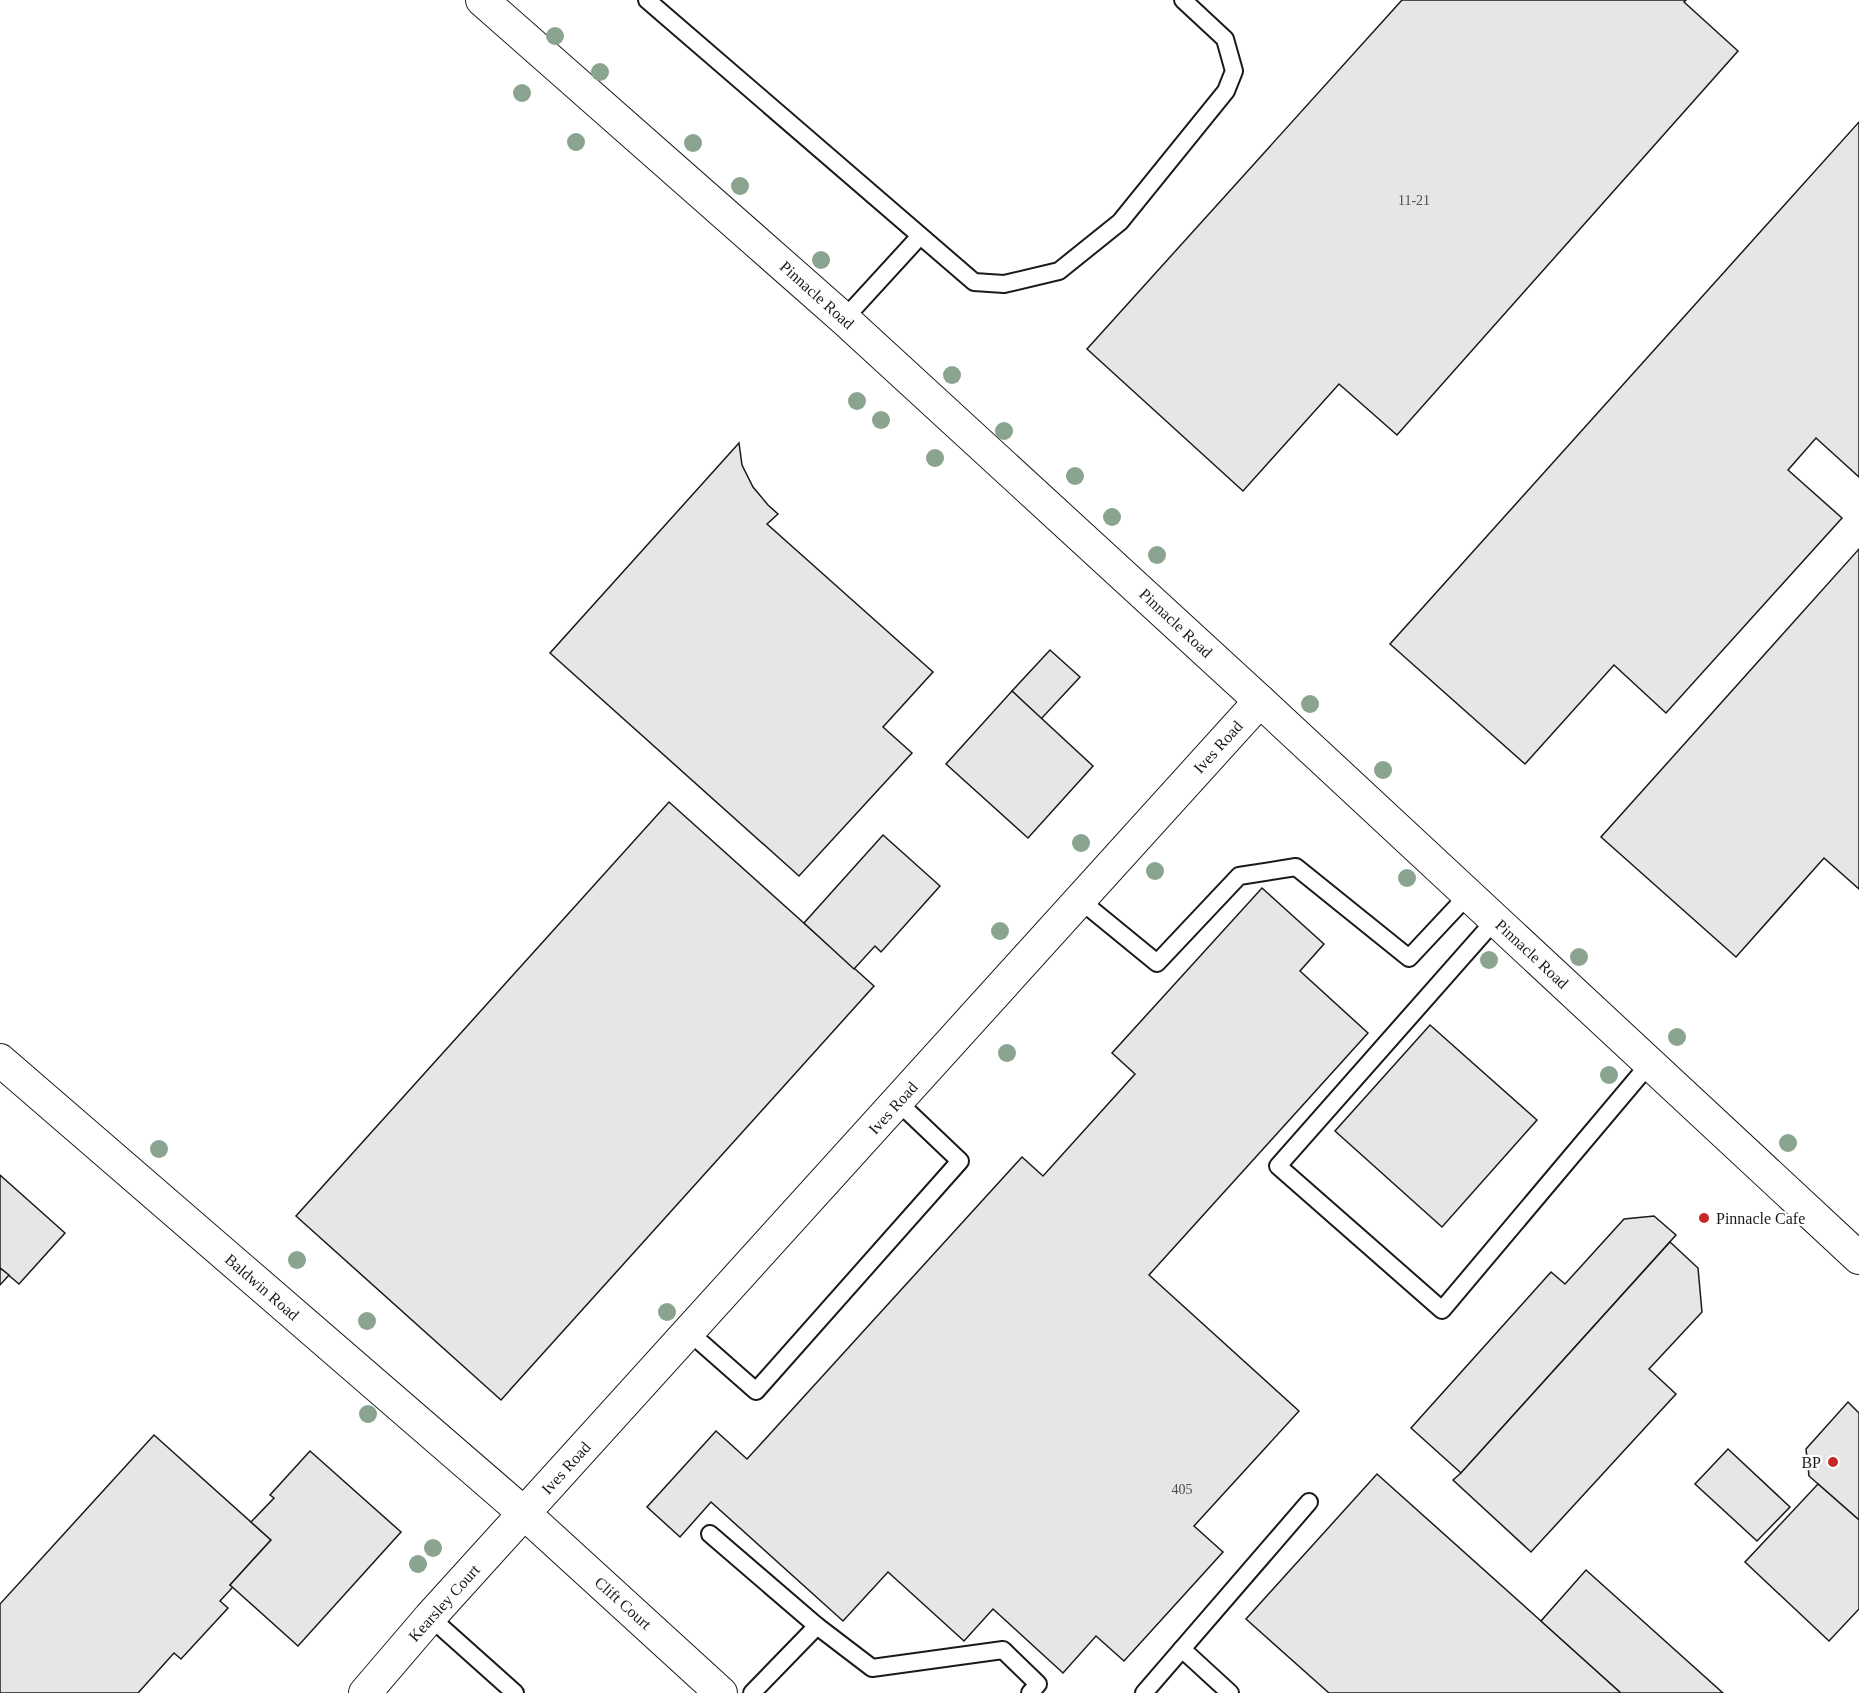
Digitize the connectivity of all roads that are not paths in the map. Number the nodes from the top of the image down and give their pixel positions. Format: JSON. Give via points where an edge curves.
{"nodes":[{"id":1,"x":482,"y":0,"type":"edge"},
{"id":2,"x":647,"y":0,"type":"edge"},
{"id":3,"x":1183,"y":0,"type":"edge"},
{"id":4,"x":920,"y":236,"type":"junction"},
{"id":5,"x":844,"y":319,"type":"junction"},
{"id":6,"x":1260,"y":701,"type":"junction"},
{"id":7,"x":1468,"y":895,"type":"junction"},
{"id":8,"x":1080,"y":900,"type":"junction"},
{"id":9,"x":1496,"y":919,"type":"junction"},
{"id":10,"x":0,"y":1060,"type":"edge"},
{"id":11,"x":1650,"y":1063,"type":"junction"},
{"id":12,"x":898,"y":1102,"type":"junction"},
{"id":13,"x":1859,"y":1258,"type":"edge"},
{"id":14,"x":689,"y":1332,"type":"junction"},
{"id":15,"x":1309,"y":1502,"type":"dead end"},
{"id":16,"x":525,"y":1514,"type":"junction"},
{"id":17,"x":710,"y":1534,"type":"dead end"},
{"id":18,"x":430,"y":1617,"type":"junction"},
{"id":19,"x":817,"y":1626,"type":"junction"},
{"id":20,"x":1182,"y":1649,"type":"junction"},
{"id":21,"x":365,"y":1693,"type":"edge"},
{"id":22,"x":515,"y":1693,"type":"edge"},
{"id":23,"x":721,"y":1693,"type":"edge"},
{"id":24,"x":752,"y":1693,"type":"edge"},
{"id":25,"x":1030,"y":1693,"type":"edge"},
{"id":26,"x":1144,"y":1693,"type":"edge"},
{"id":27,"x":1230,"y":1693,"type":"edge"}],
"edges":[{"from":1,"to":5,"type":"street","name":"Pinnacle Road"},
{"from":2,"to":4,"type":"lane"},
{"from":3,"to":4,"type":"lane","via":[[1225,39],[1234,71],[1226,91],[1120,222],[1059,271],[1004,284],[974,282]]},
{"from":4,"to":5,"type":"lane"},
{"from":5,"to":6,"type":"street","name":"Pinnacle Road"},
{"from":6,"to":7,"type":"street","name":"Pinnacle Road"},
{"from":6,"to":8,"type":"street","name":"Ives Road"},
{"from":7,"to":8,"type":"lane","via":[[1409,958],[1296,867],[1239,876],[1156,963]]},
{"from":7,"to":9,"type":"street","name":"Pinnacle Road"},
{"from":8,"to":12,"type":"street","name":"Ives Road"},
{"from":9,"to":11,"type":"street","name":"Pinnacle Road"},
{"from":9,"to":11,"type":"lane","via":[[1278,1166],[1442,1310]]},
{"from":10,"to":16,"type":"street","name":"Baldwin Road"},
{"from":11,"to":13,"type":"street","name":"Pinnacle Road"},
{"from":12,"to":14,"type":"street","name":"Ives Road"},
{"from":12,"to":14,"type":"lane","via":[[960,1161],[756,1391]]},
{"from":14,"to":16,"type":"street","name":"Ives Road"},
{"from":15,"to":20,"type":"lane"},
{"from":16,"to":18,"type":"street","name":"Kearsley Court"},
{"from":16,"to":23,"type":"street","name":"Clift Court"},
{"from":17,"to":19,"type":"lane"},
{"from":18,"to":21,"type":"street","name":"Kearsley Court"},
{"from":18,"to":22,"type":"lane"},
{"from":19,"to":24,"type":"lane"},
{"from":19,"to":25,"type":"lane","via":[[872,1668],[1003,1650],[1038,1684]]},
{"from":20,"to":26,"type":"lane"},
{"from":20,"to":27,"type":"lane"}]}
